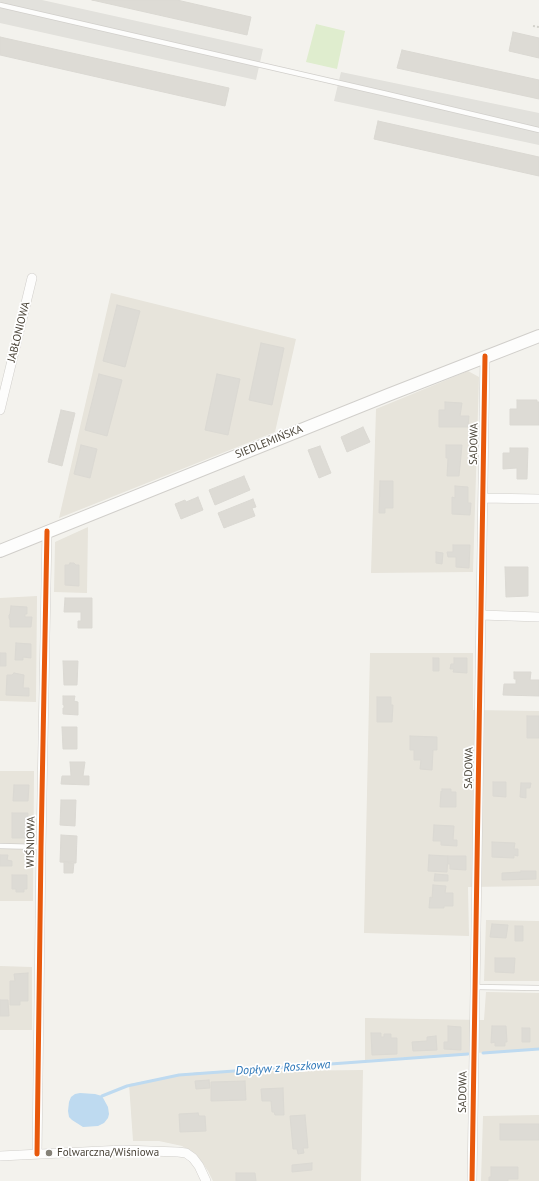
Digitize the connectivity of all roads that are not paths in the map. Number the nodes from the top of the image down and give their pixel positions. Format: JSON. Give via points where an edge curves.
{"nodes":[{"id":1,"x":0,"y":6,"type":"edge"},
{"id":2,"x":539,"y":130,"type":"edge"},
{"id":3,"x":32,"y":278,"type":"dead end"},
{"id":4,"x":539,"y":336,"type":"edge"},
{"id":5,"x":485,"y":356,"type":"junction"},
{"id":6,"x":0,"y":410,"type":"edge"},
{"id":7,"x":483,"y":498,"type":"junction"},
{"id":8,"x":539,"y":499,"type":"edge"},
{"id":9,"x":47,"y":531,"type":"junction"},
{"id":10,"x":0,"y":551,"type":"edge"},
{"id":11,"x":481,"y":615,"type":"junction"},
{"id":12,"x":539,"y":617,"type":"edge"},
{"id":13,"x":0,"y":846,"type":"edge"},
{"id":14,"x":41,"y":847,"type":"junction"},
{"id":15,"x":475,"y":987,"type":"junction"},
{"id":16,"x":539,"y":988,"type":"edge"},
{"id":17,"x":37,"y":1154,"type":"junction"},
{"id":18,"x":0,"y":1156,"type":"edge"},
{"id":19,"x":206,"y":1181,"type":"edge"},
{"id":20,"x":472,"y":1181,"type":"edge"}],
"edges":[{"from":1,"to":2,"type":"lane"},
{"from":3,"to":6,"type":"street","name":"JABŁONIOWA"},
{"from":4,"to":5,"type":"street","name":"SIEDLEMIŃSKA"},
{"from":5,"to":7,"type":"street","name":"SADOWA"},
{"from":5,"to":9,"type":"street","name":"SIEDLEMIŃSKA"},
{"from":7,"to":8,"type":"street"},
{"from":7,"to":11,"type":"street","name":"SADOWA"},
{"from":9,"to":10,"type":"street","name":"SIEDLEMIŃSKA"},
{"from":9,"to":14,"type":"street","name":"WIŚNIOWA"},
{"from":11,"to":12,"type":"street"},
{"from":11,"to":15,"type":"street","name":"SADOWA"},
{"from":13,"to":14,"type":"lane"},
{"from":14,"to":17,"type":"street","name":"WIŚNIOWA"},
{"from":15,"to":16,"type":"lane"},
{"from":15,"to":20,"type":"street","name":"SADOWA"},
{"from":17,"to":18,"type":"street"},
{"from":17,"to":19,"type":"street","via":[[123,1150],[186,1153],[194,1158]]}]}
